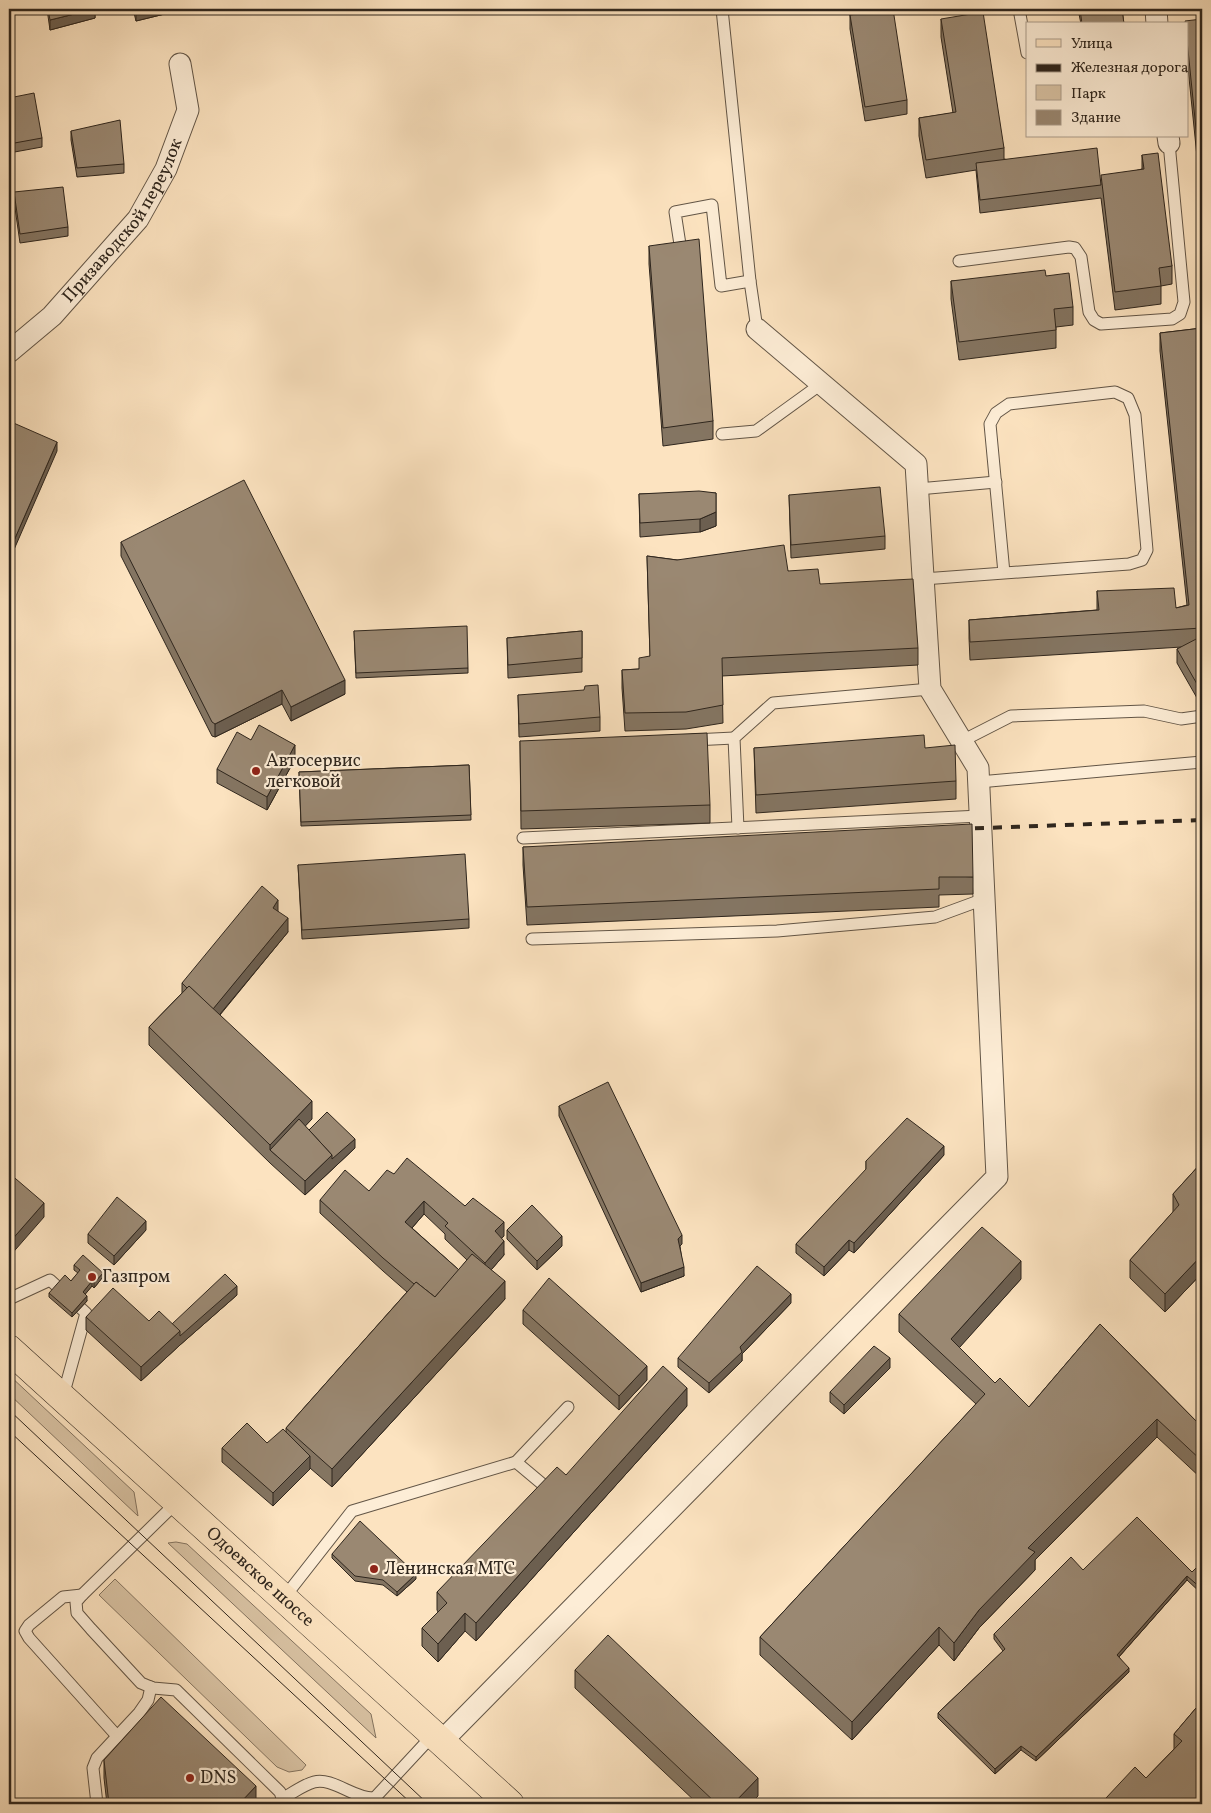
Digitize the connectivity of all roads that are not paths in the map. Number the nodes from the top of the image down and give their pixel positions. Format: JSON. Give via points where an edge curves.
{"nodes":[{"id":1,"x":722,"y":9,"type":"edge"},
{"id":2,"x":882,"y":9,"type":"edge"},
{"id":3,"x":1020,"y":9,"type":"edge"},
{"id":4,"x":1156,"y":9,"type":"edge"},
{"id":5,"x":863,"y":12,"type":"edge"},
{"id":6,"x":1157,"y":22,"type":"edge"},
{"id":7,"x":1026,"y":47,"type":"edge"},
{"id":8,"x":180,"y":64,"type":"dead end"},
{"id":9,"x":1169,"y":139,"type":"edge"},
{"id":10,"x":681,"y":251,"type":"edge"},
{"id":11,"x":959,"y":261,"type":"dead end"},
{"id":12,"x":750,"y":281,"type":"junction"},
{"id":13,"x":757,"y":329,"type":"joint"},
{"id":14,"x":9,"y":352,"type":"edge"},
{"id":15,"x":821,"y":384,"type":"junction"},
{"id":16,"x":722,"y":434,"type":"dead end"},
{"id":17,"x":996,"y":482,"type":"junction"},
{"id":18,"x":918,"y":489,"type":"junction"},
{"id":19,"x":1004,"y":573,"type":"junction"},
{"id":20,"x":923,"y":579,"type":"junction"},
{"id":21,"x":930,"y":689,"type":"junction"},
{"id":22,"x":1202,"y":716,"type":"edge"},
{"id":23,"x":734,"y":738,"type":"junction"},
{"id":24,"x":686,"y":740,"type":"edge"},
{"id":25,"x":962,"y":741,"type":"junction"},
{"id":26,"x":1202,"y":762,"type":"edge"},
{"id":27,"x":979,"y":782,"type":"junction"},
{"id":28,"x":980,"y":816,"type":"junction"},
{"id":29,"x":738,"y":828,"type":"junction"},
{"id":30,"x":522,"y":838,"type":"dead end"},
{"id":31,"x":984,"y":899,"type":"junction"},
{"id":32,"x":532,"y":939,"type":"dead end"},
{"id":33,"x":9,"y":1299,"type":"edge"},
{"id":34,"x":9,"y":1349,"type":"edge"},
{"id":35,"x":63,"y":1398,"type":"junction"},
{"id":36,"x":568,"y":1407,"type":"dead end"},
{"id":37,"x":516,"y":1462,"type":"junction"},
{"id":38,"x":547,"y":1488,"type":"edge"},
{"id":39,"x":177,"y":1502,"type":"junction"},
{"id":40,"x":82,"y":1595,"type":"junction"},
{"id":41,"x":283,"y":1599,"type":"junction"},
{"id":42,"x":151,"y":1687,"type":"junction"},
{"id":43,"x":117,"y":1736,"type":"junction"},
{"id":44,"x":437,"y":1738,"type":"junction"},
{"id":45,"x":284,"y":1801,"type":"edge"},
{"id":46,"x":371,"y":1801,"type":"edge"},
{"id":47,"x":97,"y":1804,"type":"edge"},
{"id":48,"x":510,"y":1804,"type":"edge"}],
"edges":[{"from":1,"to":12,"type":"lane"},
{"from":2,"to":5,"type":"lane"},
{"from":3,"to":7,"type":"lane"},
{"from":4,"to":6,"type":"street"},
{"from":8,"to":14,"type":"street","name":"Призаводской переулок","via":[[188,110],[166,169],[138,219],[52,316]]},
{"from":9,"to":11,"type":"lane","via":[[1184,302],[1180,314],[1172,319],[1101,324],[1094,320],[1089,312],[1076,248]]},
{"from":10,"to":12,"type":"lane","via":[[675,212],[712,205],[721,286]]},
{"from":12,"to":13,"type":"lane"},
{"from":13,"to":15,"type":"street"},
{"from":15,"to":16,"type":"lane","via":[[756,431]]},
{"from":15,"to":18,"type":"street","via":[[916,464]]},
{"from":17,"to":18,"type":"lane"},
{"from":17,"to":19,"type":"lane"},
{"from":17,"to":19,"type":"lane","via":[[990,424],[996,413],[1009,404],[1115,392],[1128,398],[1135,415],[1147,550],[1142,560],[1129,564]]},
{"from":18,"to":20,"type":"street"},
{"from":19,"to":20,"type":"lane"},
{"from":20,"to":21,"type":"street"},
{"from":21,"to":23,"type":"lane","via":[[773,703]]},
{"from":21,"to":25,"type":"street"},
{"from":22,"to":25,"type":"lane","via":[[1181,719],[1144,711],[1011,716]]},
{"from":23,"to":24,"type":"lane"},
{"from":23,"to":29,"type":"lane"},
{"from":25,"to":27,"type":"street","via":[[978,768]]},
{"from":26,"to":27,"type":"lane"},
{"from":27,"to":28,"type":"street"},
{"from":28,"to":29,"type":"lane"},
{"from":28,"to":31,"type":"street"},
{"from":29,"to":30,"type":"lane"},
{"from":31,"to":32,"type":"lane","via":[[935,917],[776,931]]},
{"from":31,"to":44,"type":"street","via":[[998,1177]]},
{"from":33,"to":35,"type":"lane","via":[[50,1280],[86,1313]]},
{"from":34,"to":35,"type":"main road","name":"Одоевское шоссе"},
{"from":35,"to":39,"type":"main road","name":"Одоевское шоссе"},
{"from":36,"to":37,"type":"lane"},
{"from":37,"to":38,"type":"lane"},
{"from":37,"to":41,"type":"lane","via":[[352,1512]]},
{"from":39,"to":40,"type":"lane"},
{"from":39,"to":41,"type":"main road","name":"Одоевское шоссе"},
{"from":40,"to":42,"type":"lane","via":[[76,1602],[77,1613],[141,1683]]},
{"from":40,"to":43,"type":"lane","via":[[63,1597],[25,1631]]},
{"from":41,"to":44,"type":"main road","name":"Одоевское шоссе"},
{"from":42,"to":43,"type":"lane","via":[[148,1700]]},
{"from":42,"to":45,"type":"lane","via":[[176,1690],[280,1792]]},
{"from":43,"to":47,"type":"lane","via":[[97,1758],[93,1768]]},
{"from":44,"to":46,"type":"lane"},
{"from":44,"to":48,"type":"main road","name":"Одоевское шоссе"},
{"from":45,"to":46,"type":"lane","via":[[316,1781],[326,1781]]}]}
